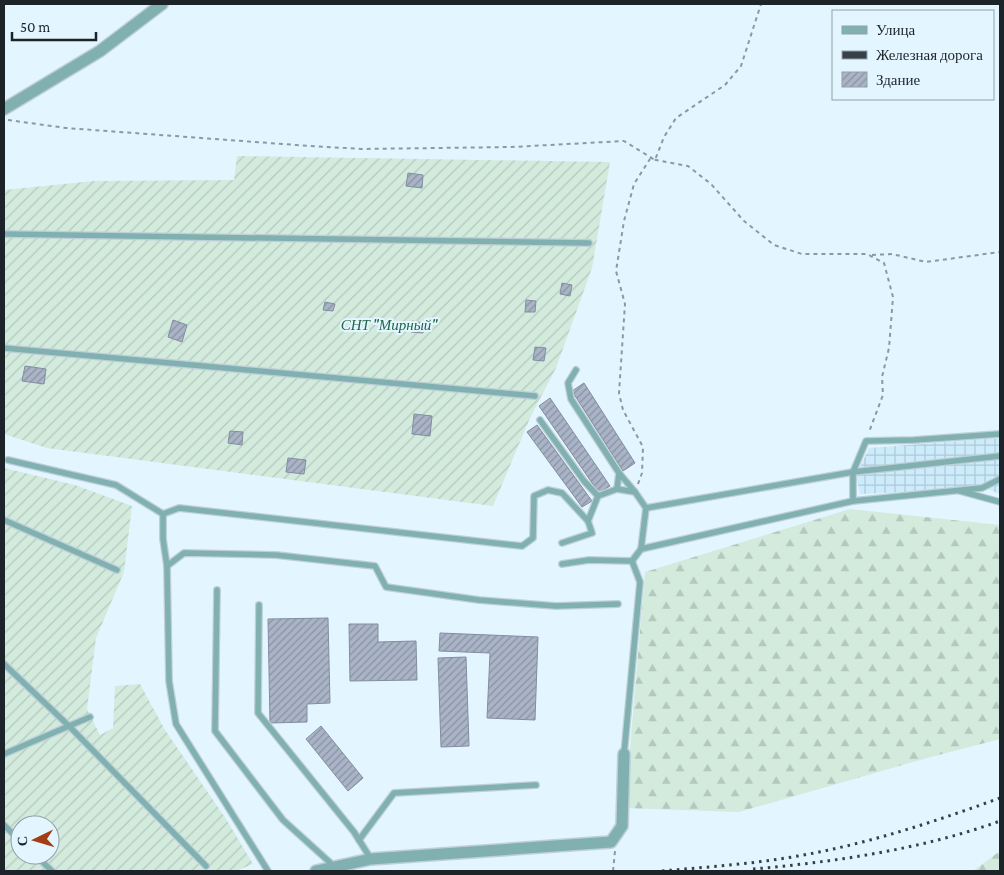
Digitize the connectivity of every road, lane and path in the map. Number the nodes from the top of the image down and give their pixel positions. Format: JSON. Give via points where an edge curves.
{"nodes":[{"id":1,"x":162,"y":4,"type":"edge"},
{"id":2,"x":761,"y":4,"type":"edge"},
{"id":3,"x":4,"y":109,"type":"edge"},
{"id":4,"x":4,"y":119,"type":"edge"},
{"id":5,"x":655,"y":160,"type":"junction"},
{"id":6,"x":4,"y":234,"type":"edge"},
{"id":7,"x":589,"y":243,"type":"dead end"},
{"id":8,"x":1000,"y":252,"type":"edge"},
{"id":9,"x":869,"y":255,"type":"junction"},
{"id":10,"x":4,"y":348,"type":"edge"},
{"id":11,"x":576,"y":370,"type":"dead end"},
{"id":12,"x":535,"y":396,"type":"dead end"},
{"id":13,"x":540,"y":420,"type":"dead end"},
{"id":14,"x":1000,"y":434,"type":"edge"},
{"id":15,"x":866,"y":441,"type":"junction"},
{"id":16,"x":1000,"y":456,"type":"edge"},
{"id":17,"x":8,"y":460,"type":"dead end"},
{"id":18,"x":853,"y":472,"type":"junction"},
{"id":19,"x":619,"y":473,"type":"junction"},
{"id":20,"x":1000,"y":479,"type":"edge"},
{"id":21,"x":617,"y":489,"type":"junction"},
{"id":22,"x":958,"y":490,"type":"junction"},
{"id":23,"x":636,"y":492,"type":"junction"},
{"id":24,"x":598,"y":496,"type":"junction"},
{"id":25,"x":853,"y":501,"type":"junction"},
{"id":26,"x":1000,"y":502,"type":"edge"},
{"id":27,"x":646,"y":508,"type":"junction"},
{"id":28,"x":163,"y":514,"type":"junction"},
{"id":29,"x":4,"y":520,"type":"edge"},
{"id":30,"x":588,"y":521,"type":"junction"},
{"id":31,"x":562,"y":542,"type":"dead end"},
{"id":32,"x":641,"y":550,"type":"junction"},
{"id":33,"x":632,"y":561,"type":"junction"},
{"id":34,"x":562,"y":564,"type":"dead end"},
{"id":35,"x":167,"y":566,"type":"junction"},
{"id":36,"x":117,"y":570,"type":"dead end"},
{"id":37,"x":217,"y":590,"type":"dead end"},
{"id":38,"x":618,"y":604,"type":"dead end"},
{"id":39,"x":259,"y":605,"type":"dead end"},
{"id":40,"x":4,"y":664,"type":"edge"},
{"id":41,"x":90,"y":717,"type":"dead end"},
{"id":42,"x":69,"y":726,"type":"junction"},
{"id":43,"x":4,"y":754,"type":"edge"},
{"id":44,"x":624,"y":754,"type":"joint"},
{"id":45,"x":536,"y":785,"type":"dead end"},
{"id":46,"x":616,"y":836,"type":"junction"},
{"id":47,"x":359,"y":840,"type":"junction"},
{"id":48,"x":371,"y":859,"type":"junction"},
{"id":49,"x":206,"y":866,"type":"dead end"},
{"id":50,"x":335,"y":867,"type":"junction"},
{"id":51,"x":268,"y":871,"type":"edge"},
{"id":52,"x":316,"y":871,"type":"edge"},
{"id":53,"x":613,"y":871,"type":"edge"}],
"edges":[{"from":1,"to":3,"type":"street","via":[[100,51]]},
{"from":2,"to":5,"type":"path","via":[[741,66],[725,85],[676,118]]},
{"from":4,"to":5,"type":"path","via":[[66,128],[361,149],[512,147],[624,141]]},
{"from":5,"to":9,"type":"path","via":[[688,166],[711,184],[744,221],[774,245],[802,254]]},
{"from":5,"to":23,"type":"path","via":[[650,159],[634,184],[616,271],[625,304],[619,393],[623,410],[643,447],[642,472]]},
{"from":6,"to":7,"type":"lane"},
{"from":8,"to":9,"type":"path","via":[[926,262],[892,254]]},
{"from":9,"to":15,"type":"path","via":[[884,263],[893,297],[889,348],[882,377],[883,395]]},
{"from":10,"to":12,"type":"lane"},
{"from":11,"to":19,"type":"lane","via":[[568,383],[571,399]]},
{"from":13,"to":24,"type":"lane"},
{"from":14,"to":15,"type":"lane"},
{"from":15,"to":18,"type":"lane"},
{"from":16,"to":18,"type":"lane"},
{"from":17,"to":28,"type":"lane","via":[[116,485]]},
{"from":18,"to":25,"type":"lane"},
{"from":18,"to":27,"type":"lane"},
{"from":19,"to":21,"type":"lane"},
{"from":19,"to":23,"type":"lane"},
{"from":20,"to":22,"type":"lane","via":[[982,488]]},
{"from":21,"to":23,"type":"lane"},
{"from":21,"to":24,"type":"lane"},
{"from":22,"to":25,"type":"lane"},
{"from":22,"to":26,"type":"lane"},
{"from":23,"to":27,"type":"lane"},
{"from":24,"to":30,"type":"lane"},
{"from":25,"to":32,"type":"lane"},
{"from":27,"to":32,"type":"lane"},
{"from":28,"to":30,"type":"lane","via":[[179,508],[522,546],[533,538],[534,496],[548,490],[562,493]]},
{"from":28,"to":35,"type":"lane"},
{"from":29,"to":36,"type":"lane"},
{"from":30,"to":31,"type":"lane","via":[[592,533]]},
{"from":32,"to":33,"type":"lane"},
{"from":33,"to":34,"type":"lane","via":[[589,560]]},
{"from":33,"to":44,"type":"lane","via":[[640,582]]},
{"from":35,"to":38,"type":"lane","via":[[184,553],[276,554],[375,566],[386,586],[395,588],[479,600],[556,606]]},
{"from":35,"to":51,"type":"lane","via":[[169,681],[176,724]]},
{"from":37,"to":50,"type":"lane","via":[[215,731],[283,820]]},
{"from":39,"to":47,"type":"lane","via":[[258,713]]},
{"from":40,"to":42,"type":"lane"},
{"from":41,"to":42,"type":"lane"},
{"from":42,"to":43,"type":"lane"},
{"from":42,"to":49,"type":"lane"},
{"from":44,"to":46,"type":"street","via":[[622,826]]},
{"from":45,"to":47,"type":"lane","via":[[394,793]]},
{"from":46,"to":48,"type":"street","via":[[611,842]]},
{"from":46,"to":53,"type":"path"},
{"from":47,"to":48,"type":"lane"},
{"from":48,"to":50,"type":"street"},
{"from":50,"to":52,"type":"street"}]}
